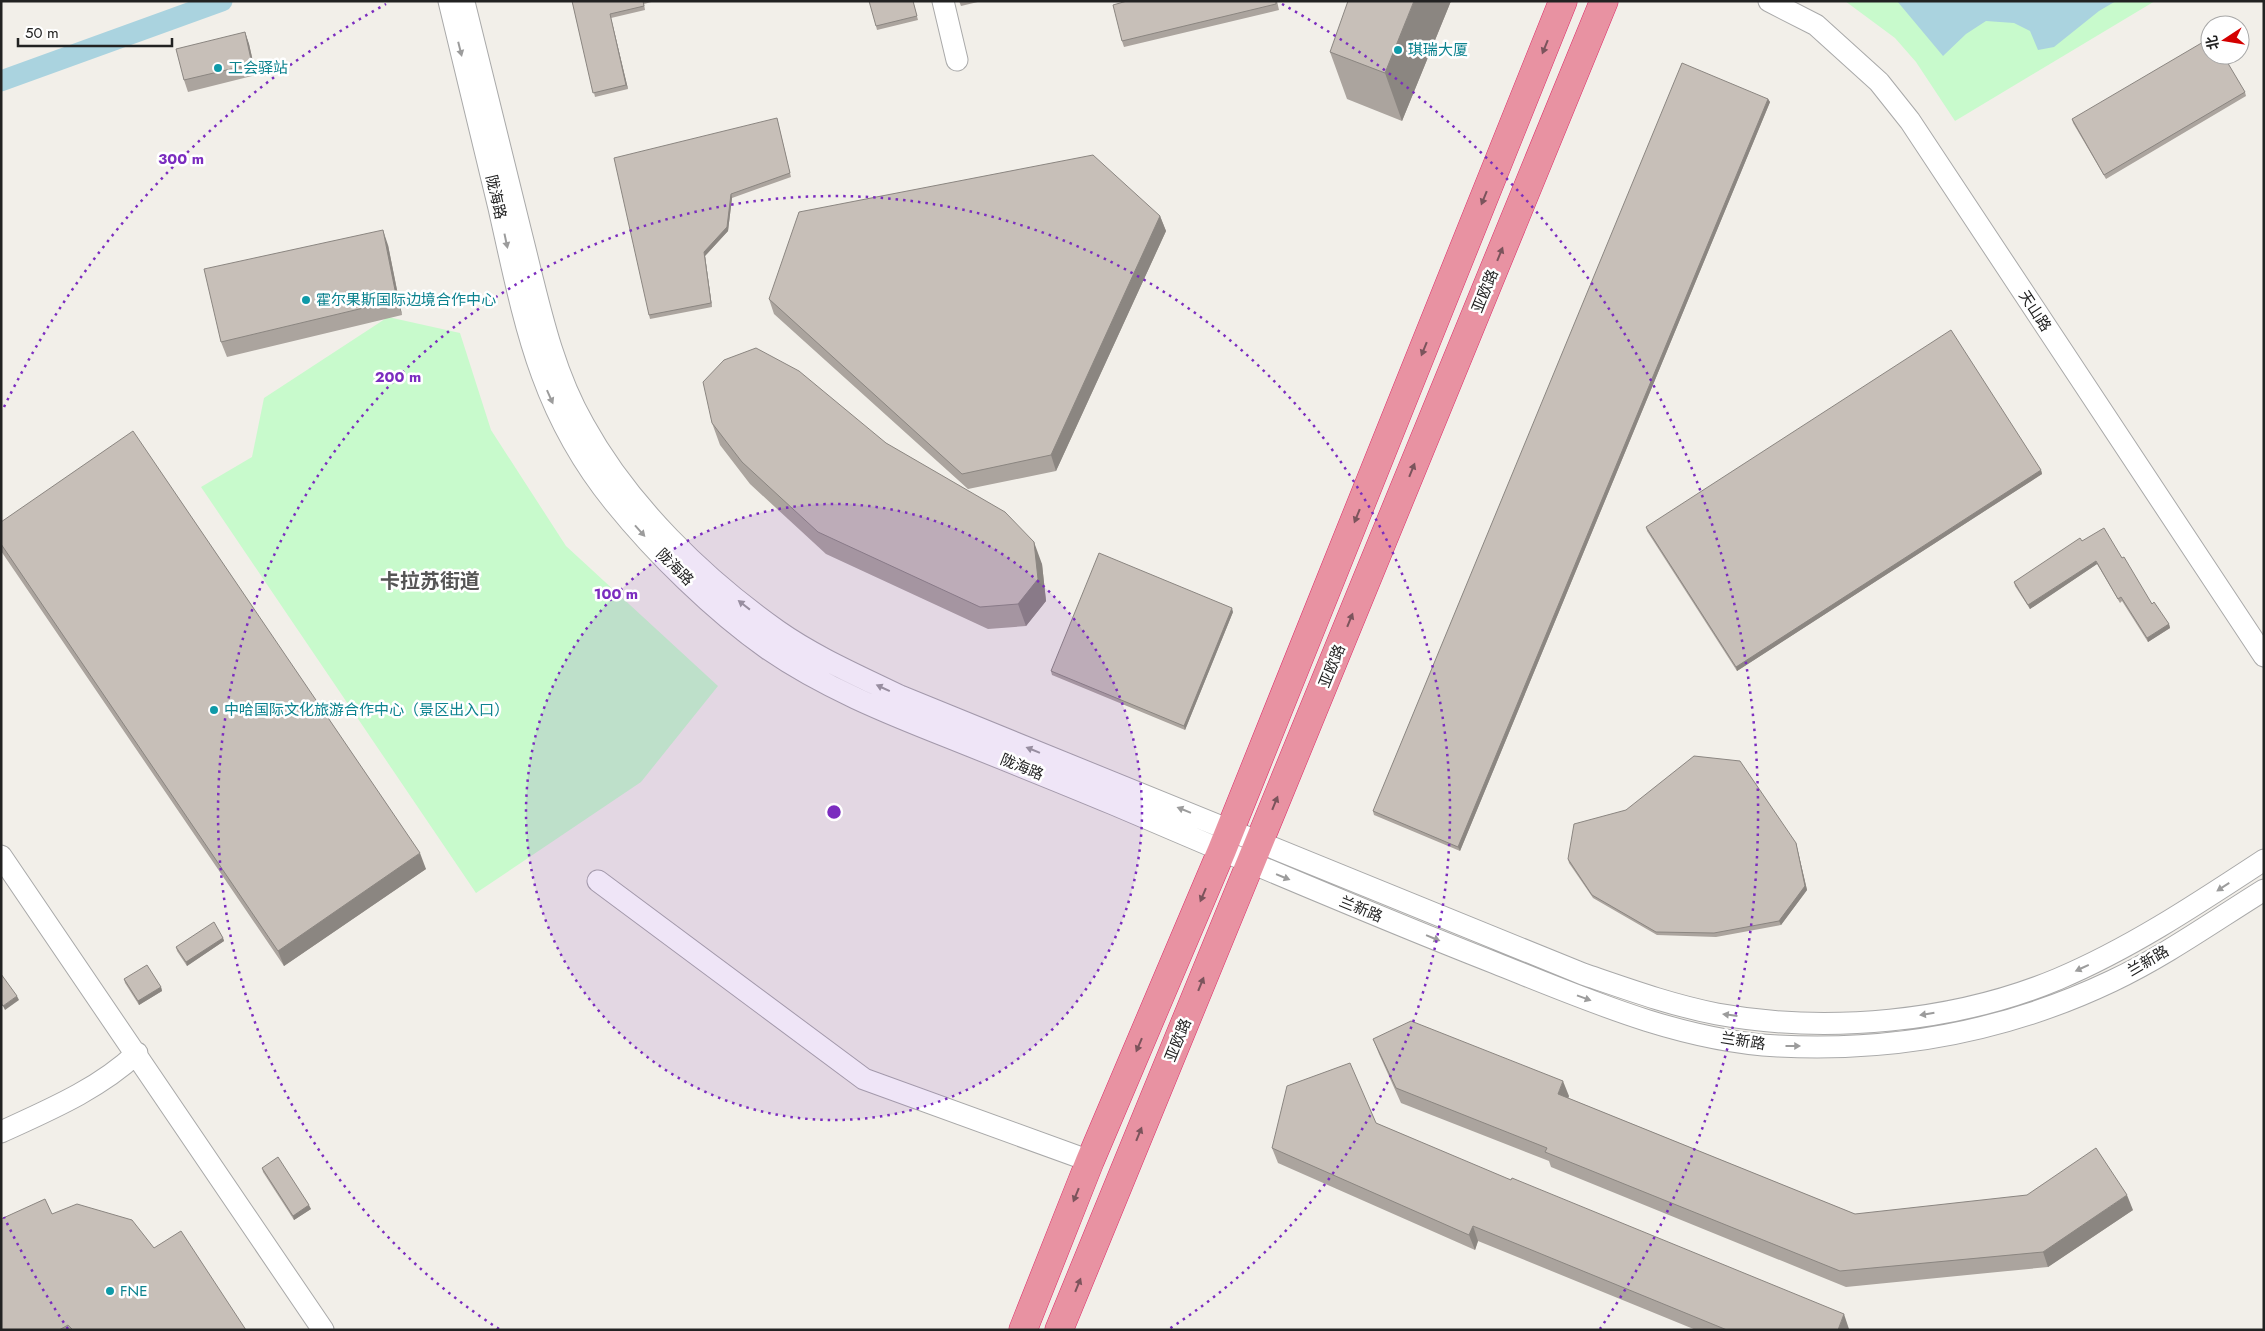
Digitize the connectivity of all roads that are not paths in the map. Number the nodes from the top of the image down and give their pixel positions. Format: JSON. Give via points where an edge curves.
{"nodes":[{"id":1,"x":448,"y":1,"type":"edge"},
{"id":2,"x":464,"y":1,"type":"edge"},
{"id":3,"x":942,"y":1,"type":"edge"},
{"id":4,"x":1562,"y":1,"type":"edge"},
{"id":5,"x":1604,"y":1,"type":"edge"},
{"id":6,"x":1769,"y":1,"type":"edge"},
{"id":7,"x":957,"y":60,"type":"dead end"},
{"id":8,"x":2264,"y":656,"type":"edge"},
{"id":9,"x":1226,"y":839,"type":"junction"},
{"id":10,"x":1255,"y":852,"type":"junction"},
{"id":11,"x":1,"y":856,"type":"edge"},
{"id":12,"x":2264,"y":860,"type":"edge"},
{"id":13,"x":598,"y":882,"type":"dead end"},
{"id":14,"x":2264,"y":890,"type":"edge"},
{"id":15,"x":137,"y":1053,"type":"junction"},
{"id":16,"x":1,"y":1132,"type":"edge"},
{"id":17,"x":1090,"y":1161,"type":"junction"},
{"id":18,"x":323,"y":1330,"type":"edge"},
{"id":19,"x":1023,"y":1330,"type":"edge"},
{"id":20,"x":1059,"y":1330,"type":"edge"}],
"edges":[{"from":1,"to":9,"type":"street","name":"陇海路","one_way":true,"via":[[521,308],[540,373],[568,437],[614,503],[675,570],[768,648],[831,685],[890,714]]},
{"from":9,"to":2,"type":"street","name":"陇海路","one_way":true,"via":[[908,699],[840,667],[779,632],[725,589],[629,495],[582,424],[560,372],[539,308]]},
{"from":3,"to":7,"type":"street"},
{"from":4,"to":9,"type":"highway","one_way":true},
{"from":10,"to":5,"type":"highway","name":"亚欧路","one_way":true},
{"from":6,"to":8,"type":"street","name":"天山路","via":[[1816,25],[1879,82],[1910,122]]},
{"from":9,"to":10,"type":"street","name":"兰新路"},
{"from":9,"to":17,"type":"highway","one_way":true},
{"from":12,"to":10,"type":"street","name":"兰新路","one_way":true,"via":[[2155,930],[2057,979],[2000,1000],[1893,1020],[1780,1021],[1717,1014],[1652,997]]},
{"from":10,"to":14,"type":"street","name":"兰新路","one_way":true,"via":[[1571,993],[1648,1021],[1774,1046],[1898,1042],[1959,1034],[2007,1022],[2115,980]]},
{"from":20,"to":10,"type":"highway","name":"亚欧路","one_way":true},
{"from":11,"to":15,"type":"street"},
{"from":13,"to":17,"type":"street","via":[[864,1079]]},
{"from":15,"to":16,"type":"street","via":[[125,1065],[65,1103]]},
{"from":15,"to":18,"type":"street"},
{"from":17,"to":19,"type":"highway","one_way":true}]}
